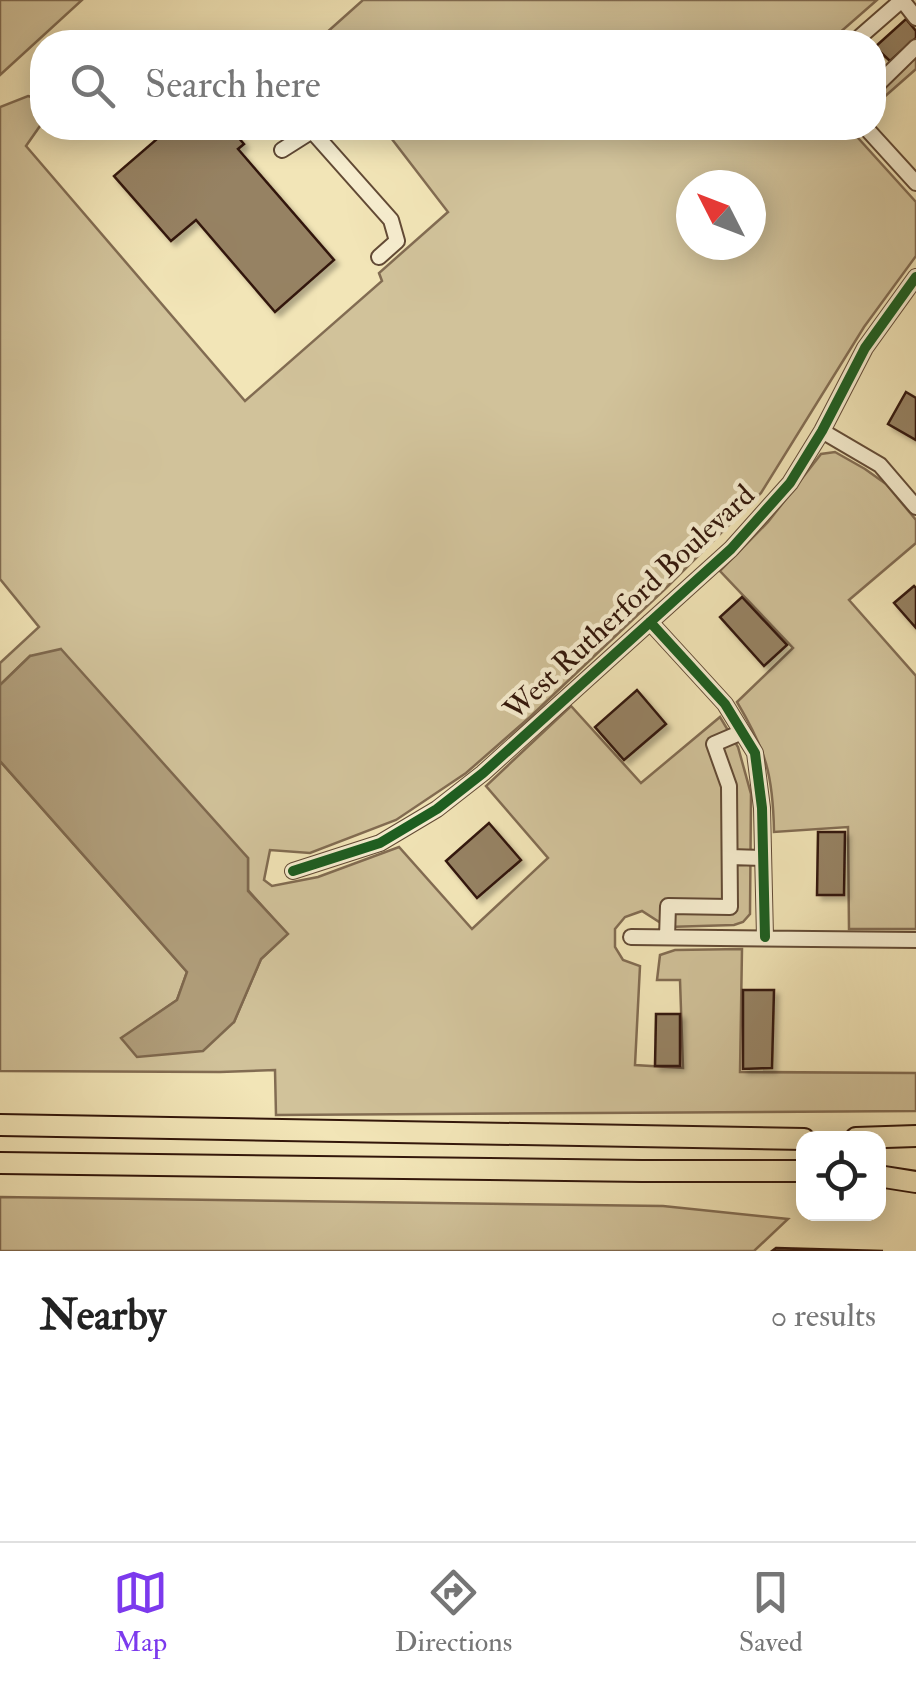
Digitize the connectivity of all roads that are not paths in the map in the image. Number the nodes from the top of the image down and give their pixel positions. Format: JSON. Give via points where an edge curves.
{"nodes":[{"id":1,"x":916,"y":18,"type":"edge"},
{"id":2,"x":868,"y":30,"type":"edge"},
{"id":3,"x":916,"y":47,"type":"edge"},
{"id":4,"x":886,"y":76,"type":"edge"},
{"id":5,"x":298,"y":140,"type":"edge"},
{"id":6,"x":320,"y":140,"type":"edge"},
{"id":7,"x":877,"y":140,"type":"edge"},
{"id":8,"x":282,"y":150,"type":"dead end"},
{"id":9,"x":916,"y":183,"type":"edge"},
{"id":10,"x":379,"y":257,"type":"dead end"},
{"id":11,"x":916,"y":277,"type":"edge"},
{"id":12,"x":822,"y":432,"type":"junction"},
{"id":13,"x":916,"y":506,"type":"edge"},
{"id":14,"x":650,"y":622,"type":"junction"},
{"id":15,"x":742,"y":732,"type":"junction"},
{"id":16,"x":730,"y":857,"type":"junction"},
{"id":17,"x":763,"y":858,"type":"junction"},
{"id":18,"x":293,"y":872,"type":"dead end"},
{"id":19,"x":631,"y":937,"type":"dead end"},
{"id":20,"x":667,"y":937,"type":"junction"},
{"id":21,"x":765,"y":937,"type":"junction"},
{"id":22,"x":916,"y":940,"type":"edge"},
{"id":23,"x":0,"y":1125,"type":"edge"},
{"id":24,"x":886,"y":1138,"type":"edge"},
{"id":25,"x":916,"y":1138,"type":"edge"},
{"id":26,"x":796,"y":1139,"type":"edge"},
{"id":27,"x":886,"y":1140,"type":"edge"},
{"id":28,"x":0,"y":1163,"type":"edge"},
{"id":29,"x":796,"y":1171,"type":"edge"},
{"id":30,"x":916,"y":1172,"type":"edge"},
{"id":31,"x":886,"y":1174,"type":"edge"},
{"id":32,"x":886,"y":1176,"type":"edge"},
{"id":33,"x":916,"y":1182,"type":"edge"}],
"edges":[{"from":1,"to":2,"type":"street","via":[[902,0]]},
{"from":3,"to":4,"type":"street"},
{"from":5,"to":8,"type":"street"},
{"from":6,"to":10,"type":"street","via":[[391,220],[397,241]]},
{"from":7,"to":9,"type":"street"},
{"from":11,"to":12,"type":"street","name":"West Rutherford Boulevard","via":[[865,348]]},
{"from":12,"to":13,"type":"street","via":[[880,465]]},
{"from":12,"to":14,"type":"street","name":"West Rutherford Boulevard","via":[[790,482],[730,549]]},
{"from":14,"to":15,"type":"street"},
{"from":14,"to":18,"type":"street","name":"West Rutherford Boulevard","via":[[437,809],[380,844]]},
{"from":15,"to":16,"type":"street","via":[[714,744],[729,786]]},
{"from":15,"to":17,"type":"street","via":[[754,752]]},
{"from":16,"to":17,"type":"street"},
{"from":16,"to":20,"type":"street","via":[[730,907],[668,906]]},
{"from":17,"to":21,"type":"street"},
{"from":19,"to":20,"type":"street"},
{"from":20,"to":21,"type":"street"},
{"from":21,"to":22,"type":"street"},
{"from":23,"to":26,"type":"highway"},
{"from":24,"to":25,"type":"highway"},
{"from":25,"to":27,"type":"highway"},
{"from":28,"to":29,"type":"highway"},
{"from":30,"to":31,"type":"highway"},
{"from":32,"to":33,"type":"highway"}]}
